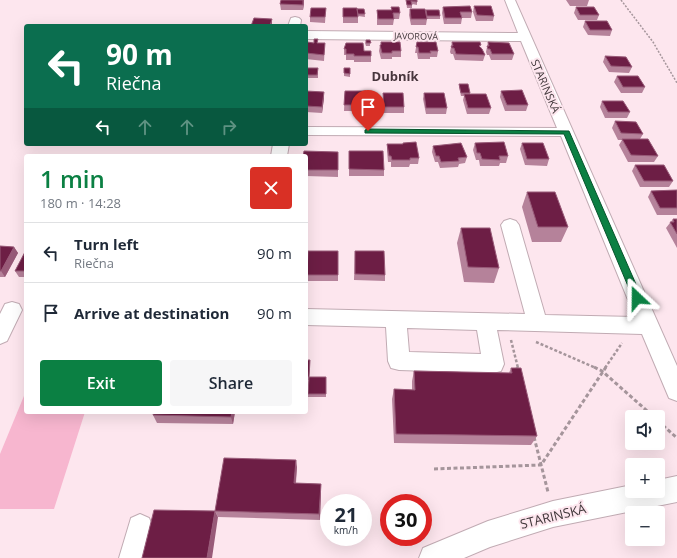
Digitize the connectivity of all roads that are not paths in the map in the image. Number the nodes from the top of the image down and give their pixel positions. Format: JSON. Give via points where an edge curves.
{"nodes":[{"id":1,"x":510,"y":0,"type":"edge"},
{"id":2,"x":308,"y":34,"type":"edge"},
{"id":3,"x":526,"y":37,"type":"junction"},
{"id":4,"x":308,"y":131,"type":"edge"},
{"id":5,"x":566,"y":132,"type":"junction"},
{"id":6,"x":510,"y":225,"type":"dead end"},
{"id":7,"x":13,"y":310,"type":"edge"},
{"id":8,"x":308,"y":317,"type":"edge"},
{"id":9,"x":396,"y":320,"type":"junction"},
{"id":10,"x":486,"y":323,"type":"junction"},
{"id":11,"x":538,"y":324,"type":"junction"},
{"id":12,"x":641,"y":326,"type":"junction"},
{"id":13,"x":0,"y":335,"type":"edge"},
{"id":14,"x":677,"y":391,"type":"edge"},
{"id":15,"x":677,"y":489,"type":"edge"},
{"id":16,"x":140,"y":527,"type":"dead end"},
{"id":17,"x":133,"y":558,"type":"edge"},
{"id":18,"x":433,"y":558,"type":"edge"}],
"edges":[{"from":1,"to":3,"type":"street","name":"STARINSKÁ"},
{"from":2,"to":3,"type":"street","name":"JAVOROVÁ"},
{"from":3,"to":5,"type":"street","name":"STARINSKÁ"},
{"from":4,"to":5,"type":"street"},
{"from":5,"to":12,"type":"street","name":"STARINSKÁ"},
{"from":6,"to":11,"type":"street"},
{"from":7,"to":13,"type":"street"},
{"from":8,"to":9,"type":"street"},
{"from":9,"to":10,"type":"street"},
{"from":9,"to":10,"type":"street","via":[[399,361],[494,364]]},
{"from":10,"to":11,"type":"street","via":[[508,327]]},
{"from":11,"to":12,"type":"street"},
{"from":12,"to":14,"type":"street","name":"STARINSKÁ"},
{"from":15,"to":18,"type":"street","name":"STARINSKÁ","via":[[553,514],[488,534]]},
{"from":16,"to":17,"type":"street"}]}
